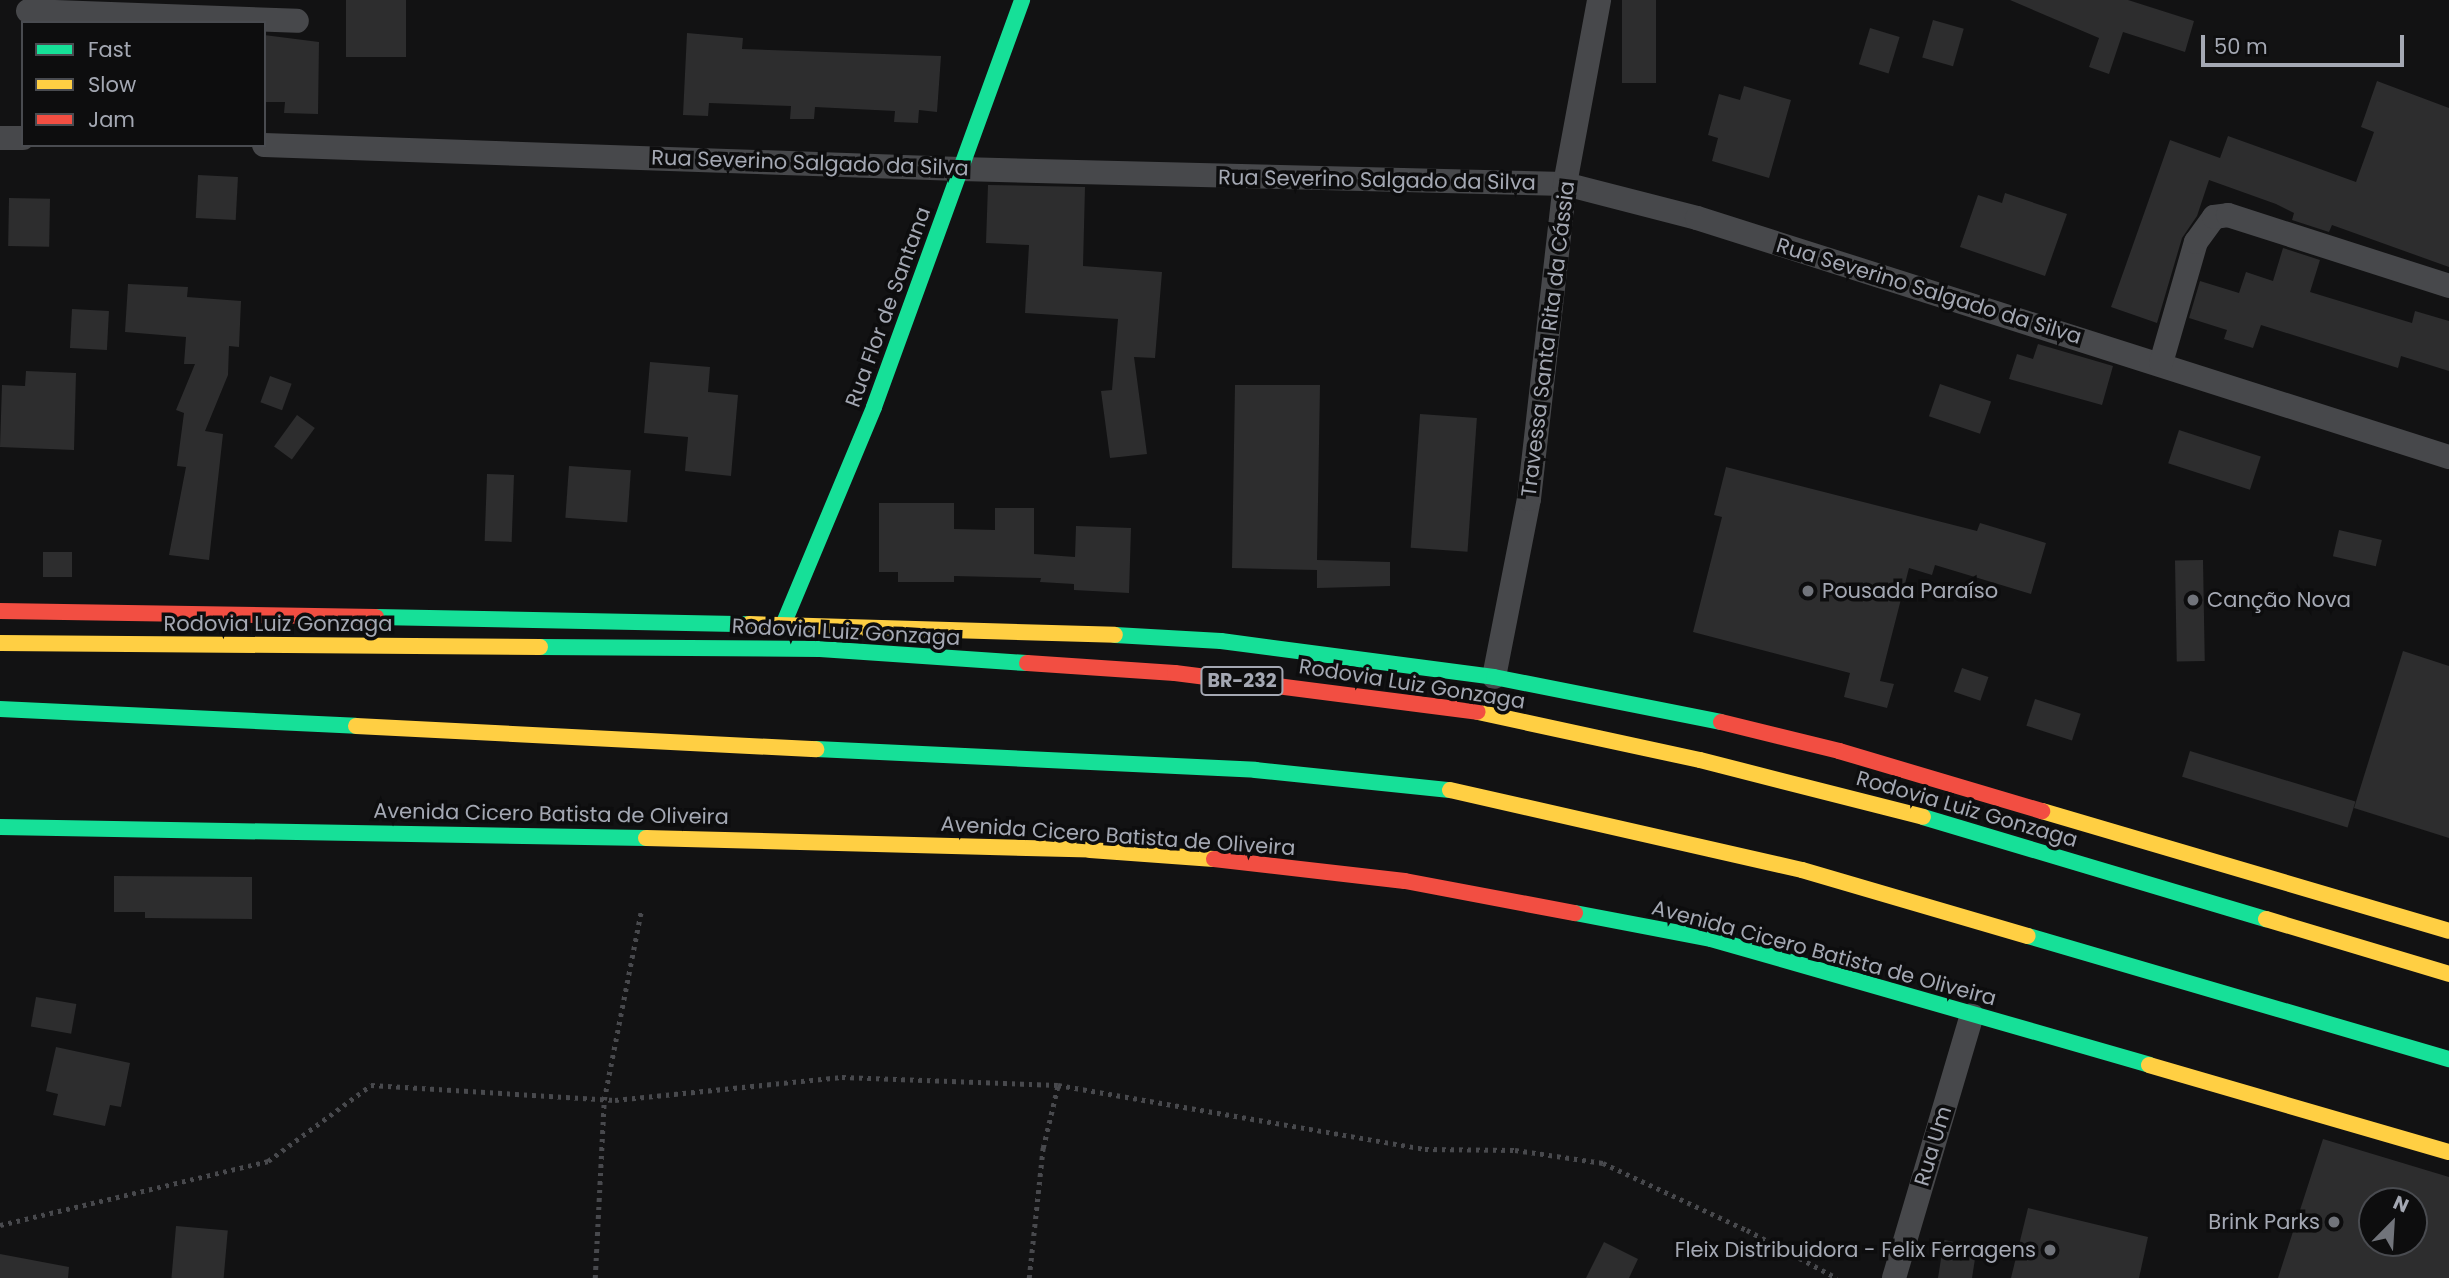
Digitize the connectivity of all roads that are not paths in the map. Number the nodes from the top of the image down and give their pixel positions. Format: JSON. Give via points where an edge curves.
{"nodes":[{"id":1,"x":1022,"y":0,"type":"edge"},
{"id":2,"x":1599,"y":0,"type":"edge"},
{"id":3,"x":121,"y":7,"type":"edge"},
{"id":4,"x":28,"y":11,"type":"dead end"},
{"id":5,"x":297,"y":21,"type":"dead end"},
{"id":6,"x":0,"y":138,"type":"edge"},
{"id":7,"x":21,"y":138,"type":"edge"},
{"id":8,"x":266,"y":145,"type":"edge"},
{"id":9,"x":960,"y":169,"type":"junction"},
{"id":10,"x":1565,"y":184,"type":"junction"},
{"id":11,"x":2449,"y":286,"type":"edge"},
{"id":12,"x":2161,"y":363,"type":"junction"},
{"id":13,"x":2449,"y":457,"type":"edge"},
{"id":14,"x":0,"y":611,"type":"edge"},
{"id":15,"x":783,"y":625,"type":"junction"},
{"id":16,"x":0,"y":643,"type":"edge"},
{"id":17,"x":1494,"y":677,"type":"junction"},
{"id":18,"x":0,"y":709,"type":"edge"},
{"id":19,"x":0,"y":827,"type":"edge"},
{"id":20,"x":2449,"y":932,"type":"edge"},
{"id":21,"x":2449,"y":974,"type":"edge"},
{"id":22,"x":1972,"y":1015,"type":"junction"},
{"id":23,"x":2449,"y":1059,"type":"edge"},
{"id":24,"x":2449,"y":1152,"type":"edge"},
{"id":25,"x":1894,"y":1278,"type":"edge"}],
"edges":[{"from":1,"to":9,"type":"main road","name":"Rua Flor de Santana"},
{"from":2,"to":10,"type":"street","name":"Travessa Santa Rita da Cássia"},
{"from":3,"to":4,"type":"street"},
{"from":3,"to":5,"type":"street"},
{"from":6,"to":7,"type":"street"},
{"from":8,"to":9,"type":"street","name":"Rua Severino Salgado da Silva"},
{"from":9,"to":10,"type":"street","name":"Rua Severino Salgado da Silva"},
{"from":9,"to":15,"type":"main road","name":"Rua Flor de Santana","via":[[874,407]]},
{"from":10,"to":12,"type":"street","name":"Rua Severino Salgado da Silva","via":[[1697,218]]},
{"from":10,"to":17,"type":"street","name":"Travessa Santa Rita da Cássia","via":[[1529,499]]},
{"from":11,"to":12,"type":"street","via":[[2228,215],[2214,217],[2196,242]]},
{"from":12,"to":13,"type":"street","name":"Rua Severino Salgado da Silva"},
{"from":14,"to":15,"type":"main road"},
{"from":15,"to":17,"type":"main road","via":[[999,628],[1221,640]]},
{"from":16,"to":21,"type":"main road","name":"Rodovia Luiz Gonzaga","number":"BR-232","via":[[820,649],[1175,673],[1464,709],[1700,760],[1950,824]]},
{"from":17,"to":20,"type":"main road","via":[[1654,706],[1839,751]]},
{"from":18,"to":23,"type":"main road","via":[[1255,769],[1456,791],[1802,870]]},
{"from":19,"to":22,"type":"main road","name":"Avenida Cicero Batista de Oliveira","via":[[841,842],[1235,860],[1405,881],[1684,934]]},
{"from":22,"to":24,"type":"main road","name":"Avenida Cicero Batista de Oliveira"},
{"from":22,"to":25,"type":"street","name":"Rua Um"}]}
